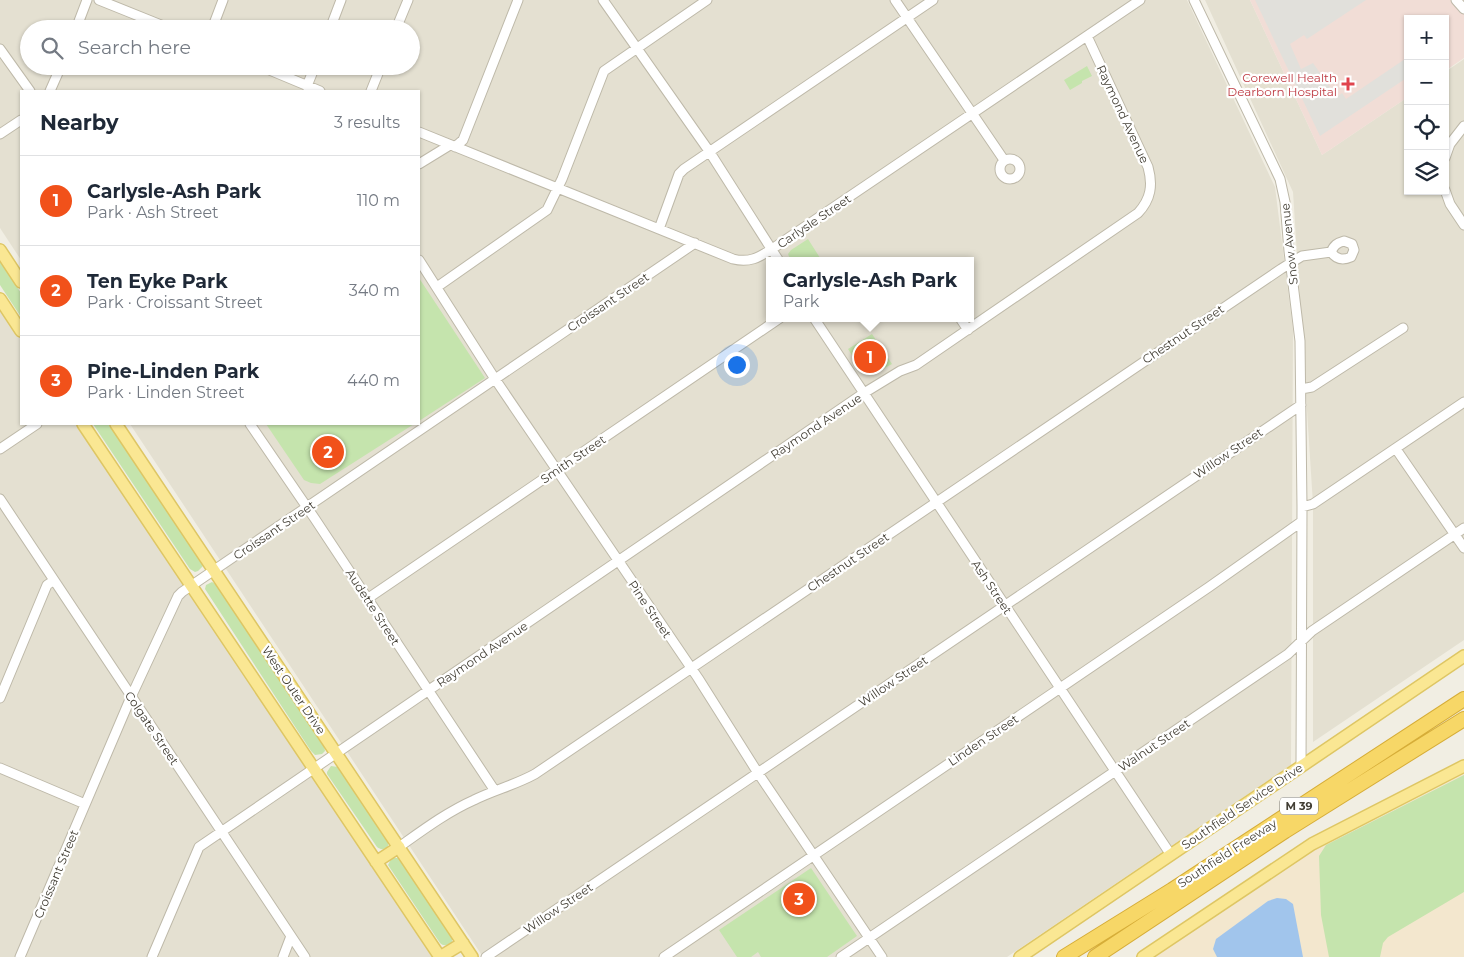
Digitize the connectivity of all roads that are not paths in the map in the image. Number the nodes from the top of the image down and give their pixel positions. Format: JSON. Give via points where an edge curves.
{"nodes":[{"id":1,"x":87,"y":0,"type":"edge"},
{"id":2,"x":99,"y":0,"type":"edge"},
{"id":3,"x":223,"y":0,"type":"edge"},
{"id":4,"x":341,"y":0,"type":"edge"},
{"id":5,"x":408,"y":0,"type":"edge"},
{"id":6,"x":518,"y":0,"type":"edge"},
{"id":7,"x":603,"y":0,"type":"edge"},
{"id":8,"x":707,"y":0,"type":"edge"},
{"id":9,"x":894,"y":0,"type":"edge"},
{"id":10,"x":933,"y":0,"type":"edge"},
{"id":11,"x":1140,"y":0,"type":"edge"},
{"id":12,"x":1194,"y":0,"type":"edge"},
{"id":13,"x":1456,"y":0,"type":"edge"},
{"id":14,"x":1464,"y":8,"type":"edge"},
{"id":15,"x":907,"y":17,"type":"junction"},
{"id":16,"x":79,"y":20,"type":"edge"},
{"id":17,"x":148,"y":20,"type":"edge"},
{"id":18,"x":215,"y":20,"type":"edge"},
{"id":19,"x":333,"y":20,"type":"edge"},
{"id":20,"x":400,"y":20,"type":"edge"},
{"id":21,"x":1087,"y":36,"type":"junction"},
{"id":22,"x":636,"y":48,"type":"junction"},
{"id":23,"x":0,"y":49,"type":"edge"},
{"id":24,"x":56,"y":75,"type":"edge"},
{"id":25,"x":279,"y":75,"type":"edge"},
{"id":26,"x":312,"y":75,"type":"edge"},
{"id":27,"x":377,"y":75,"type":"edge"},
{"id":28,"x":308,"y":89,"type":"edge"},
{"id":29,"x":29,"y":90,"type":"edge"},
{"id":30,"x":50,"y":90,"type":"edge"},
{"id":31,"x":371,"y":90,"type":"edge"},
{"id":32,"x":972,"y":114,"type":"junction"},
{"id":33,"x":20,"y":121,"type":"edge"},
{"id":34,"x":1464,"y":126,"type":"edge"},
{"id":35,"x":420,"y":132,"type":"edge"},
{"id":36,"x":0,"y":134,"type":"edge"},
{"id":37,"x":452,"y":146,"type":"junction"},
{"id":38,"x":1448,"y":150,"type":"edge"},
{"id":39,"x":709,"y":151,"type":"junction"},
{"id":40,"x":1004,"y":160,"type":"dead end"},
{"id":41,"x":420,"y":163,"type":"edge"},
{"id":42,"x":558,"y":187,"type":"junction"},
{"id":43,"x":1447,"y":195,"type":"edge"},
{"id":44,"x":1464,"y":225,"type":"edge"},
{"id":45,"x":659,"y":229,"type":"junction"},
{"id":46,"x":695,"y":243,"type":"junction"},
{"id":47,"x":772,"y":249,"type":"junction"},
{"id":48,"x":0,"y":250,"type":"edge"},
{"id":49,"x":1331,"y":252,"type":"dead end"},
{"id":50,"x":776,"y":257,"type":"edge"},
{"id":51,"x":420,"y":261,"type":"edge"},
{"id":52,"x":1290,"y":262,"type":"junction"},
{"id":53,"x":20,"y":280,"type":"edge"},
{"id":54,"x":437,"y":286,"type":"junction"},
{"id":55,"x":0,"y":299,"type":"edge"},
{"id":56,"x":774,"y":322,"type":"edge"},
{"id":57,"x":817,"y":322,"type":"edge"},
{"id":58,"x":963,"y":322,"type":"edge"},
{"id":59,"x":1402,"y":328,"type":"dead end"},
{"id":60,"x":20,"y":329,"type":"edge"},
{"id":61,"x":968,"y":330,"type":"junction"},
{"id":62,"x":495,"y":379,"type":"junction"},
{"id":63,"x":1301,"y":389,"type":"junction"},
{"id":64,"x":864,"y":394,"type":"junction"},
{"id":65,"x":1464,"y":402,"type":"edge"},
{"id":66,"x":1301,"y":405,"type":"junction"},
{"id":67,"x":36,"y":425,"type":"edge"},
{"id":68,"x":84,"y":425,"type":"edge"},
{"id":69,"x":117,"y":425,"type":"edge"},
{"id":70,"x":251,"y":425,"type":"edge"},
{"id":71,"x":0,"y":449,"type":"edge"},
{"id":72,"x":1396,"y":449,"type":"junction"},
{"id":73,"x":556,"y":470,"type":"junction"},
{"id":74,"x":0,"y":499,"type":"edge"},
{"id":75,"x":936,"y":502,"type":"junction"},
{"id":76,"x":1302,"y":507,"type":"junction"},
{"id":77,"x":306,"y":508,"type":"junction"},
{"id":78,"x":1301,"y":522,"type":"junction"},
{"id":79,"x":1464,"y":528,"type":"edge"},
{"id":80,"x":1455,"y":535,"type":"junction"},
{"id":81,"x":1464,"y":548,"type":"edge"},
{"id":82,"x":617,"y":562,"type":"junction"},
{"id":83,"x":214,"y":571,"type":"junction"},
{"id":84,"x":53,"y":581,"type":"junction"},
{"id":85,"x":190,"y":585,"type":"junction"},
{"id":86,"x":367,"y":599,"type":"junction"},
{"id":87,"x":1005,"y":605,"type":"junction"},
{"id":88,"x":1300,"y":642,"type":"junction"},
{"id":89,"x":1464,"y":656,"type":"edge"},
{"id":90,"x":691,"y":669,"type":"junction"},
{"id":91,"x":1060,"y":688,"type":"junction"},
{"id":92,"x":428,"y":690,"type":"junction"},
{"id":93,"x":131,"y":697,"type":"junction"},
{"id":94,"x":0,"y":698,"type":"edge"},
{"id":95,"x":1464,"y":699,"type":"edge"},
{"id":96,"x":1464,"y":719,"type":"edge"},
{"id":97,"x":336,"y":753,"type":"junction"},
{"id":98,"x":1464,"y":766,"type":"edge"},
{"id":99,"x":1300,"y":767,"type":"junction"},
{"id":100,"x":0,"y":768,"type":"edge"},
{"id":101,"x":313,"y":769,"type":"junction"},
{"id":102,"x":1115,"y":771,"type":"junction"},
{"id":103,"x":758,"y":772,"type":"junction"},
{"id":104,"x":495,"y":792,"type":"junction"},
{"id":105,"x":85,"y":804,"type":"junction"},
{"id":106,"x":221,"y":831,"type":"junction"},
{"id":107,"x":399,"y":847,"type":"junction"},
{"id":108,"x":813,"y":855,"type":"junction"},
{"id":109,"x":1171,"y":855,"type":"junction"},
{"id":110,"x":376,"y":862,"type":"junction"},
{"id":111,"x":1161,"y":912,"type":"junction"},
{"id":112,"x":292,"y":936,"type":"junction"},
{"id":113,"x":868,"y":938,"type":"junction"},
{"id":114,"x":463,"y":943,"type":"junction"},
{"id":115,"x":20,"y":957,"type":"edge"},
{"id":116,"x":152,"y":957,"type":"edge"},
{"id":117,"x":283,"y":957,"type":"edge"},
{"id":118,"x":306,"y":957,"type":"edge"},
{"id":119,"x":440,"y":957,"type":"edge"},
{"id":120,"x":472,"y":957,"type":"edge"},
{"id":121,"x":486,"y":957,"type":"edge"},
{"id":122,"x":664,"y":957,"type":"edge"},
{"id":123,"x":840,"y":957,"type":"edge"},
{"id":124,"x":882,"y":957,"type":"edge"},
{"id":125,"x":1020,"y":957,"type":"edge"},
{"id":126,"x":1064,"y":957,"type":"edge"},
{"id":127,"x":1095,"y":957,"type":"edge"},
{"id":128,"x":1109,"y":957,"type":"edge"},
{"id":129,"x":1143,"y":957,"type":"edge"}],
"edges":[{"from":1,"to":16,"type":"street"},
{"from":2,"to":17,"type":"street"},
{"from":3,"to":18,"type":"street"},
{"from":4,"to":19,"type":"street"},
{"from":5,"to":20,"type":"street"},
{"from":6,"to":37,"type":"street","via":[[464,140]]},
{"from":7,"to":22,"type":"street"},
{"from":8,"to":22,"type":"street"},
{"from":9,"to":15,"type":"street"},
{"from":10,"to":15,"type":"street"},
{"from":11,"to":21,"type":"street","name":"Carlysle Street"},
{"from":12,"to":52,"type":"street","name":"Snow Avenue","via":[[1280,179]]},
{"from":13,"to":14,"type":"street"},
{"from":15,"to":32,"type":"street"},
{"from":15,"to":39,"type":"street"},
{"from":21,"to":32,"type":"street","name":"Carlysle Street"},
{"from":21,"to":61,"type":"street","name":"Raymond Avenue","via":[[1148,167],[1151,184],[1148,198],[1133,218]]},
{"from":22,"to":39,"type":"street"},
{"from":22,"to":42,"type":"street","via":[[604,71]]},
{"from":23,"to":29,"type":"street"},
{"from":24,"to":30,"type":"street"},
{"from":25,"to":28,"type":"street"},
{"from":26,"to":28,"type":"street"},
{"from":27,"to":31,"type":"street"},
{"from":32,"to":40,"type":"street"},
{"from":32,"to":47,"type":"street","name":"Carlysle Street"},
{"from":33,"to":36,"type":"street"},
{"from":34,"to":38,"type":"street"},
{"from":35,"to":37,"type":"street","name":"Carlysle Street"},
{"from":37,"to":41,"type":"street"},
{"from":37,"to":42,"type":"street","name":"Carlysle Street"},
{"from":39,"to":45,"type":"street","via":[[679,174]]},
{"from":39,"to":47,"type":"street"},
{"from":42,"to":45,"type":"street","name":"Carlysle Street"},
{"from":42,"to":54,"type":"street","via":[[543,214]]},
{"from":43,"to":44,"type":"street"},
{"from":45,"to":46,"type":"street","name":"Carlysle Street"},
{"from":46,"to":47,"type":"street","name":"Carlysle Street","via":[[741,261],[757,259]]},
{"from":46,"to":62,"type":"street","name":"Croissant Street"},
{"from":47,"to":50,"type":"street"},
{"from":48,"to":53,"type":"main road"},
{"from":49,"to":52,"type":"street","name":"Chestnut Street","via":[[1302,256]]},
{"from":51,"to":54,"type":"street","name":"Pine Street"},
{"from":52,"to":63,"type":"street","name":"Snow Avenue","via":[[1300,341]]},
{"from":52,"to":75,"type":"street","name":"Chestnut Street"},
{"from":54,"to":62,"type":"street","name":"Pine Street"},
{"from":55,"to":60,"type":"main road"},
{"from":56,"to":73,"type":"street","name":"Smith Street"},
{"from":57,"to":64,"type":"street","name":"Ash Street"},
{"from":58,"to":61,"type":"street"},
{"from":59,"to":63,"type":"street","via":[[1312,387]]},
{"from":61,"to":64,"type":"street","name":"Raymond Avenue"},
{"from":62,"to":73,"type":"street","name":"Pine Street"},
{"from":62,"to":77,"type":"street","name":"Croissant Street"},
{"from":63,"to":66,"type":"street","name":"Snow Avenue"},
{"from":64,"to":75,"type":"street","name":"Ash Street"},
{"from":64,"to":82,"type":"street","name":"Raymond Avenue"},
{"from":65,"to":72,"type":"street"},
{"from":66,"to":76,"type":"street","name":"Snow Avenue"},
{"from":66,"to":87,"type":"street","name":"Willow Street"},
{"from":67,"to":71,"type":"street"},
{"from":68,"to":85,"type":"main road"},
{"from":69,"to":83,"type":"main road","name":"West Outer Drive"},
{"from":70,"to":77,"type":"street","name":"Audette Street"},
{"from":72,"to":76,"type":"street","via":[[1313,504]]},
{"from":72,"to":80,"type":"street"},
{"from":73,"to":82,"type":"street","name":"Pine Street"},
{"from":73,"to":86,"type":"street","name":"Smith Street"},
{"from":74,"to":84,"type":"street","name":"Colgate Street"},
{"from":75,"to":87,"type":"street","name":"Ash Street"},
{"from":75,"to":90,"type":"street","name":"Chestnut Street"},
{"from":76,"to":78,"type":"street","name":"Snow Avenue"},
{"from":77,"to":83,"type":"street","name":"Croissant Street"},
{"from":77,"to":86,"type":"street","name":"Audette Street"},
{"from":78,"to":88,"type":"street"},
{"from":78,"to":91,"type":"street","name":"Linden Street"},
{"from":79,"to":80,"type":"street","name":"Walnut Street"},
{"from":80,"to":81,"type":"street"},
{"from":80,"to":88,"type":"street","name":"Walnut Street"},
{"from":82,"to":90,"type":"street","name":"Pine Street"},
{"from":82,"to":92,"type":"street","name":"Raymond Avenue"},
{"from":83,"to":85,"type":"street","name":"Croissant Street"},
{"from":83,"to":97,"type":"main road","name":"West Outer Drive"},
{"from":84,"to":93,"type":"street","name":"Colgate Street"},
{"from":84,"to":94,"type":"street","via":[[47,585]]},
{"from":85,"to":93,"type":"street","name":"Croissant Street","via":[[178,596]]},
{"from":85,"to":101,"type":"main road"},
{"from":86,"to":92,"type":"street","name":"Audette Street"},
{"from":87,"to":91,"type":"street","name":"Ash Street"},
{"from":87,"to":103,"type":"street","name":"Willow Street"},
{"from":88,"to":99,"type":"street"},
{"from":88,"to":102,"type":"street","name":"Walnut Street","via":[[1288,654]]},
{"from":89,"to":99,"type":"main road","name":"Southfield Service Drive"},
{"from":90,"to":103,"type":"street","name":"Pine Street"},
{"from":90,"to":104,"type":"street","name":"Chestnut Street","via":[[535,774]]},
{"from":91,"to":102,"type":"street","name":"Ash Street"},
{"from":91,"to":108,"type":"street","name":"Linden Street"},
{"from":92,"to":97,"type":"street","name":"Raymond Avenue"},
{"from":92,"to":104,"type":"street","name":"Audette Street"},
{"from":93,"to":105,"type":"street","name":"Croissant Street"},
{"from":93,"to":106,"type":"street","name":"Colgate Street"},
{"from":95,"to":126,"type":"highway","name":"Southfield Freeway","number":"M 39"},
{"from":96,"to":111,"type":"highway","name":"Southfield Freeway","number":"M 39"},
{"from":97,"to":101,"type":"street","name":"Raymond Avenue"},
{"from":97,"to":107,"type":"main road","name":"West Outer Drive"},
{"from":98,"to":129,"type":"main road","via":[[1312,844]]},
{"from":99,"to":109,"type":"main road","name":"Southfield Service Drive"},
{"from":100,"to":105,"type":"street"},
{"from":101,"to":106,"type":"street","name":"Raymond Avenue"},
{"from":101,"to":110,"type":"main road"},
{"from":102,"to":109,"type":"street","name":"Ash Street"},
{"from":102,"to":113,"type":"street","name":"Walnut Street"},
{"from":103,"to":108,"type":"street","name":"Pine Street"},
{"from":103,"to":121,"type":"street","name":"Willow Street"},
{"from":104,"to":107,"type":"street","name":"Chestnut Street","via":[[455,809]]},
{"from":105,"to":115,"type":"street","name":"Croissant Street"},
{"from":106,"to":112,"type":"street","name":"Colgate Street"},
{"from":106,"to":116,"type":"street","via":[[197,849]]},
{"from":107,"to":110,"type":"main road"},
{"from":107,"to":114,"type":"main road","name":"West Outer Drive"},
{"from":108,"to":113,"type":"street","name":"Pine Street"},
{"from":108,"to":122,"type":"street","name":"Linden Street"},
{"from":109,"to":125,"type":"main road","name":"Southfield Service Drive"},
{"from":110,"to":119,"type":"main road"},
{"from":111,"to":127,"type":"highway","name":"Southfield Freeway","number":"M 39"},
{"from":111,"to":128,"type":"highway"},
{"from":112,"to":117,"type":"street"},
{"from":112,"to":118,"type":"street","name":"Colgate Street"},
{"from":113,"to":123,"type":"street","name":"Walnut Street"},
{"from":113,"to":124,"type":"street","name":"Pine Street"},
{"from":114,"to":119,"type":"main road"},
{"from":114,"to":120,"type":"main road","name":"West Outer Drive"}]}
